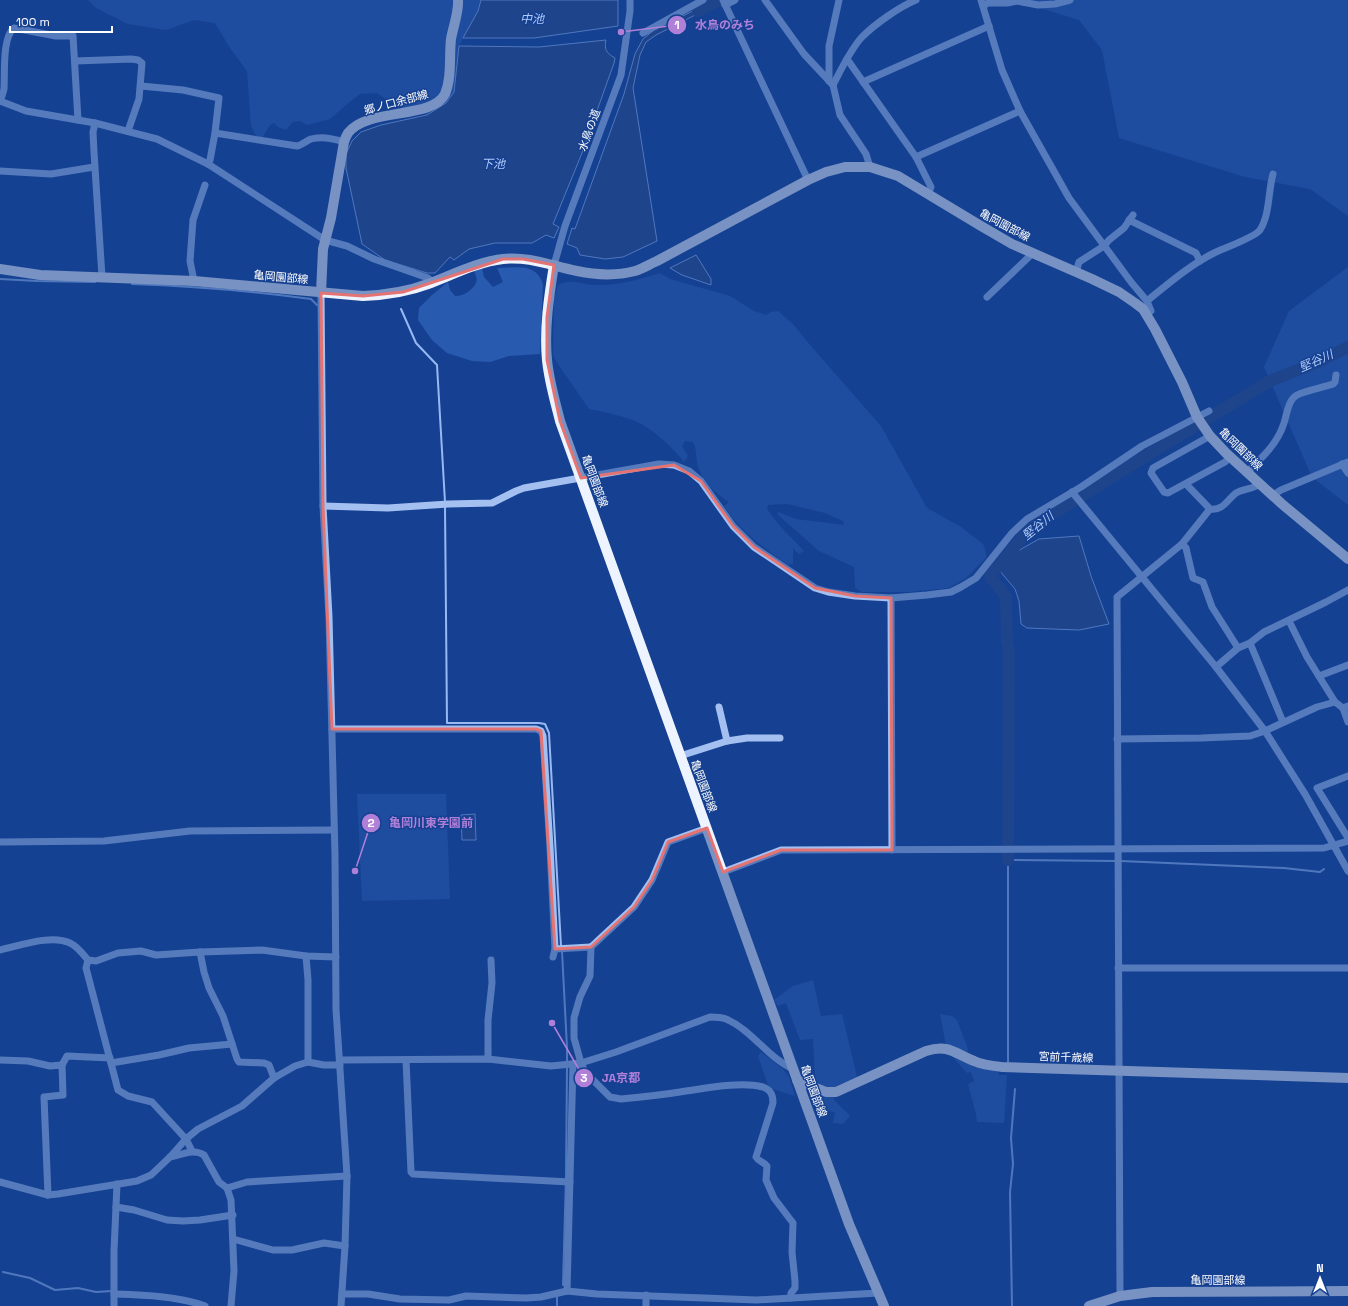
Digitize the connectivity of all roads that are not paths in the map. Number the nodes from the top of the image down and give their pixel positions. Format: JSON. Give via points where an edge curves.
{"nodes":[{"id":1,"x":458,"y":0,"type":"edge"},
{"id":2,"x":630,"y":0,"type":"edge"},
{"id":3,"x":703,"y":0,"type":"edge"},
{"id":4,"x":735,"y":0,"type":"edge"},
{"id":5,"x":765,"y":0,"type":"edge"},
{"id":6,"x":839,"y":0,"type":"edge"},
{"id":7,"x":916,"y":0,"type":"edge"},
{"id":8,"x":1070,"y":0,"type":"edge"},
{"id":9,"x":724,"y":2,"type":"edge"},
{"id":10,"x":982,"y":3,"type":"edge"},
{"id":11,"x":989,"y":26,"type":"junction"},
{"id":12,"x":643,"y":33,"type":"dead end"},
{"id":13,"x":847,"y":59,"type":"junction"},
{"id":14,"x":75,"y":61,"type":"junction"},
{"id":15,"x":863,"y":82,"type":"junction"},
{"id":16,"x":831,"y":83,"type":"junction"},
{"id":17,"x":141,"y":86,"type":"junction"},
{"id":18,"x":0,"y":101,"type":"edge"},
{"id":19,"x":1020,"y":111,"type":"junction"},
{"id":20,"x":78,"y":120,"type":"junction"},
{"id":21,"x":95,"y":123,"type":"junction"},
{"id":22,"x":128,"y":131,"type":"junction"},
{"id":23,"x":215,"y":133,"type":"junction"},
{"id":24,"x":344,"y":142,"type":"junction"},
{"id":25,"x":916,"y":158,"type":"junction"},
{"id":26,"x":208,"y":164,"type":"junction"},
{"id":27,"x":94,"y":167,"type":"junction"},
{"id":28,"x":870,"y":167,"type":"junction"},
{"id":29,"x":0,"y":171,"type":"edge"},
{"id":30,"x":1274,"y":174,"type":"dead end"},
{"id":31,"x":808,"y":180,"type":"junction"},
{"id":32,"x":205,"y":185,"type":"dead end"},
{"id":33,"x":928,"y":194,"type":"junction"},
{"id":34,"x":325,"y":240,"type":"junction"},
{"id":35,"x":1104,"y":246,"type":"junction"},
{"id":36,"x":1033,"y":253,"type":"junction"},
{"id":37,"x":1200,"y":261,"type":"junction"},
{"id":38,"x":554,"y":265,"type":"junction"},
{"id":39,"x":0,"y":269,"type":"edge"},
{"id":40,"x":1076,"y":272,"type":"junction"},
{"id":41,"x":102,"y":277,"type":"junction"},
{"id":42,"x":194,"y":281,"type":"junction"},
{"id":43,"x":432,"y":282,"type":"junction"},
{"id":44,"x":321,"y":293,"type":"junction"},
{"id":45,"x":987,"y":297,"type":"dead end"},
{"id":46,"x":1147,"y":301,"type":"junction"},
{"id":47,"x":1146,"y":314,"type":"junction"},
{"id":48,"x":1336,"y":375,"type":"dead end"},
{"id":49,"x":1210,"y":410,"type":"dead end"},
{"id":50,"x":1198,"y":416,"type":"junction"},
{"id":51,"x":1210,"y":436,"type":"junction"},
{"id":52,"x":1230,"y":457,"type":"junction"},
{"id":53,"x":1345,"y":463,"type":"edge"},
{"id":54,"x":1247,"y":472,"type":"junction"},
{"id":55,"x":1348,"y":474,"type":"edge"},
{"id":56,"x":581,"y":478,"type":"junction"},
{"id":57,"x":1186,"y":484,"type":"junction"},
{"id":58,"x":1260,"y":484,"type":"junction"},
{"id":59,"x":1072,"y":492,"type":"junction"},
{"id":60,"x":1273,"y":496,"type":"junction"},
{"id":61,"x":323,"y":506,"type":"junction"},
{"id":62,"x":1210,"y":509,"type":"junction"},
{"id":63,"x":1182,"y":544,"type":"junction"},
{"id":64,"x":1348,"y":559,"type":"edge"},
{"id":65,"x":1142,"y":577,"type":"junction"},
{"id":66,"x":1348,"y":590,"type":"edge"},
{"id":67,"x":891,"y":598,"type":"junction"},
{"id":68,"x":1289,"y":621,"type":"junction"},
{"id":69,"x":1250,"y":644,"type":"junction"},
{"id":70,"x":1238,"y":648,"type":"junction"},
{"id":71,"x":1348,"y":665,"type":"edge"},
{"id":72,"x":1216,"y":667,"type":"junction"},
{"id":73,"x":1319,"y":676,"type":"junction"},
{"id":74,"x":1335,"y":702,"type":"junction"},
{"id":75,"x":719,"y":707,"type":"dead end"},
{"id":76,"x":1346,"y":707,"type":"edge"},
{"id":77,"x":1283,"y":722,"type":"junction"},
{"id":78,"x":1348,"y":722,"type":"edge"},
{"id":79,"x":332,"y":729,"type":"junction"},
{"id":80,"x":1265,"y":731,"type":"junction"},
{"id":81,"x":780,"y":738,"type":"dead end"},
{"id":82,"x":1117,"y":739,"type":"junction"},
{"id":83,"x":726,"y":741,"type":"junction"},
{"id":84,"x":680,"y":756,"type":"junction"},
{"id":85,"x":1348,"y":778,"type":"edge"},
{"id":86,"x":707,"y":828,"type":"junction"},
{"id":87,"x":334,"y":830,"type":"junction"},
{"id":88,"x":1348,"y":840,"type":"edge"},
{"id":89,"x":0,"y":842,"type":"edge"},
{"id":90,"x":1335,"y":846,"type":"junction"},
{"id":91,"x":1118,"y":849,"type":"junction"},
{"id":92,"x":892,"y":850,"type":"junction"},
{"id":93,"x":1348,"y":871,"type":"edge"},
{"id":94,"x":723,"y":872,"type":"junction"},
{"id":95,"x":591,"y":947,"type":"junction"},
{"id":96,"x":555,"y":949,"type":"junction"},
{"id":97,"x":0,"y":950,"type":"edge"},
{"id":98,"x":200,"y":952,"type":"junction"},
{"id":99,"x":306,"y":956,"type":"junction"},
{"id":100,"x":336,"y":957,"type":"junction"},
{"id":101,"x":553,"y":957,"type":"dead end"},
{"id":102,"x":88,"y":960,"type":"junction"},
{"id":103,"x":491,"y":960,"type":"dead end"},
{"id":104,"x":1118,"y":968,"type":"junction"},
{"id":105,"x":1348,"y":968,"type":"edge"},
{"id":106,"x":232,"y":1044,"type":"junction"},
{"id":107,"x":488,"y":1059,"type":"junction"},
{"id":108,"x":0,"y":1060,"type":"edge"},
{"id":109,"x":111,"y":1060,"type":"junction"},
{"id":110,"x":406,"y":1060,"type":"junction"},
{"id":111,"x":308,"y":1062,"type":"junction"},
{"id":112,"x":340,"y":1062,"type":"junction"},
{"id":113,"x":581,"y":1063,"type":"junction"},
{"id":114,"x":572,"y":1064,"type":"junction"},
{"id":115,"x":62,"y":1065,"type":"junction"},
{"id":116,"x":794,"y":1069,"type":"junction"},
{"id":117,"x":1119,"y":1070,"type":"junction"},
{"id":118,"x":274,"y":1078,"type":"junction"},
{"id":119,"x":1348,"y":1078,"type":"edge"},
{"id":120,"x":797,"y":1080,"type":"junction"},
{"id":121,"x":186,"y":1139,"type":"junction"},
{"id":122,"x":192,"y":1151,"type":"junction"},
{"id":123,"x":170,"y":1157,"type":"junction"},
{"id":124,"x":347,"y":1176,"type":"junction"},
{"id":125,"x":0,"y":1182,"type":"edge"},
{"id":126,"x":567,"y":1182,"type":"junction"},
{"id":127,"x":117,"y":1184,"type":"junction"},
{"id":128,"x":227,"y":1188,"type":"junction"},
{"id":129,"x":48,"y":1195,"type":"junction"},
{"id":130,"x":116,"y":1207,"type":"junction"},
{"id":131,"x":233,"y":1215,"type":"junction"},
{"id":132,"x":233,"y":1239,"type":"junction"},
{"id":133,"x":345,"y":1246,"type":"junction"},
{"id":134,"x":567,"y":1291,"type":"junction"},
{"id":135,"x":1348,"y":1291,"type":"edge"},
{"id":136,"x":114,"y":1294,"type":"junction"},
{"id":137,"x":342,"y":1294,"type":"junction"},
{"id":138,"x":878,"y":1294,"type":"junction"},
{"id":139,"x":646,"y":1295,"type":"junction"},
{"id":140,"x":1120,"y":1296,"type":"junction"},
{"id":141,"x":791,"y":1298,"type":"junction"},
{"id":142,"x":449,"y":1303,"type":"edge"},
{"id":143,"x":114,"y":1306,"type":"edge"},
{"id":144,"x":205,"y":1306,"type":"edge"},
{"id":145,"x":231,"y":1306,"type":"edge"},
{"id":146,"x":341,"y":1306,"type":"edge"},
{"id":147,"x":646,"y":1306,"type":"edge"},
{"id":148,"x":884,"y":1306,"type":"edge"},
{"id":149,"x":1089,"y":1306,"type":"edge"}],
"edges":[{"from":1,"to":24,"type":"main road","name":"郷ノ口余部線","via":[[451,40],[448,82],[444,95],[426,108],[376,118],[360,124],[348,133]]},
{"from":2,"to":38,"type":"street","name":"水鳥の道","via":[[621,75],[565,226]]},
{"from":3,"to":12,"type":"street"},
{"from":4,"to":9,"type":"street"},
{"from":5,"to":16,"type":"street","via":[[804,54]]},
{"from":6,"to":16,"type":"street","via":[[829,46]]},
{"from":7,"to":13,"type":"street","via":[[906,4],[862,38]]},
{"from":8,"to":10,"type":"street","via":[[1038,5],[1017,1],[1007,4]]},
{"from":9,"to":31,"type":"street"},
{"from":10,"to":11,"type":"street"},
{"from":11,"to":15,"type":"street"},
{"from":11,"to":19,"type":"street","via":[[1002,70]]},
{"from":13,"to":15,"type":"street"},
{"from":13,"to":16,"type":"street"},
{"from":14,"to":17,"type":"street","via":[[138,60],[142,63]]},
{"from":14,"to":18,"type":"street","via":[[73,36],[56,36],[14,28],[10,31],[5,51],[4,91]]},
{"from":14,"to":20,"type":"street"},
{"from":15,"to":25,"type":"street"},
{"from":16,"to":28,"type":"street","via":[[840,114],[866,154]]},
{"from":17,"to":22,"type":"street"},
{"from":17,"to":23,"type":"street","via":[[183,90],[218,98]]},
{"from":18,"to":20,"type":"street","via":[[26,111]]},
{"from":19,"to":25,"type":"street"},
{"from":19,"to":35,"type":"street","via":[[1069,198]]},
{"from":20,"to":21,"type":"street"},
{"from":21,"to":22,"type":"street"},
{"from":21,"to":27,"type":"street"},
{"from":22,"to":26,"type":"street","via":[[157,139]]},
{"from":23,"to":24,"type":"street","via":[[296,146],[312,139],[332,138]]},
{"from":23,"to":26,"type":"street"},
{"from":24,"to":34,"type":"main road","name":"郷ノ口余部線"},
{"from":25,"to":33,"type":"street","via":[[932,187]]},
{"from":26,"to":34,"type":"street"},
{"from":27,"to":29,"type":"street","via":[[51,174]]},
{"from":27,"to":41,"type":"street"},
{"from":28,"to":31,"type":"main road","name":"亀岡園部線","via":[[845,167]]},
{"from":28,"to":33,"type":"main road","name":"亀岡園部線","via":[[898,176]]},
{"from":30,"to":37,"type":"street","via":[[1259,232]]},
{"from":31,"to":38,"type":"main road","name":"亀岡園部線","via":[[635,271],[600,275]]},
{"from":32,"to":42,"type":"street","via":[[193,220],[190,261]]},
{"from":33,"to":36,"type":"main road","name":"亀岡園部線"},
{"from":34,"to":43,"type":"street","via":[[347,246],[374,259],[428,278]]},
{"from":34,"to":44,"type":"main road","name":"郷ノ口余部線"},
{"from":35,"to":37,"type":"street","via":[[1124,228],[1131,217],[1196,253]]},
{"from":35,"to":40,"type":"street","via":[[1079,262]]},
{"from":35,"to":46,"type":"street"},
{"from":36,"to":40,"type":"main road","name":"亀岡園部線"},
{"from":36,"to":45,"type":"street"},
{"from":37,"to":46,"type":"street"},
{"from":38,"to":43,"type":"main road","name":"亀岡園部線","via":[[523,259],[503,259],[485,262]]},
{"from":38,"to":56,"type":"main road","name":"亀岡園部線","via":[[547,317],[547,360],[559,414]]},
{"from":39,"to":41,"type":"main road","name":"亀岡園部線","via":[[40,276]]},
{"from":40,"to":47,"type":"main road","name":"亀岡園部線","via":[[1119,292]]},
{"from":41,"to":42,"type":"main road","name":"亀岡園部線"},
{"from":42,"to":44,"type":"main road","name":"亀岡園部線"},
{"from":43,"to":44,"type":"main road","name":"亀岡園部線","via":[[403,292],[383,295]]},
{"from":44,"to":61,"type":"street"},
{"from":46,"to":47,"type":"street","via":[[1151,311]]},
{"from":47,"to":50,"type":"main road","name":"亀岡園部線"},
{"from":48,"to":54,"type":"street","via":[[1333,384],[1296,395],[1290,403],[1276,441]]},
{"from":49,"to":50,"type":"street"},
{"from":50,"to":51,"type":"main road","name":"亀岡園部線"},
{"from":50,"to":59,"type":"street","via":[[1142,446]]},
{"from":51,"to":52,"type":"main road","name":"亀岡園部線"},
{"from":51,"to":57,"type":"street","via":[[1153,468],[1151,473],[1164,492],[1168,493]]},
{"from":52,"to":54,"type":"main road","name":"亀岡園部線"},
{"from":52,"to":57,"type":"street"},
{"from":53,"to":55,"type":"street"},
{"from":53,"to":60,"type":"street","via":[[1281,490]]},
{"from":54,"to":58,"type":"main road","name":"亀岡園部線"},
{"from":56,"to":61,"type":"street","via":[[516,491],[492,503],[388,508]]},
{"from":56,"to":67,"type":"street","via":[[659,464],[674,465],[689,471],[701,481],[733,526],[754,548],[816,588],[855,596]]},
{"from":56,"to":84,"type":"main road","name":"亀岡園部線"},
{"from":57,"to":62,"type":"street"},
{"from":58,"to":60,"type":"main road","name":"亀岡園部線"},
{"from":58,"to":62,"type":"street","via":[[1237,493],[1221,508]]},
{"from":59,"to":65,"type":"street"},
{"from":59,"to":67,"type":"street","via":[[1027,519],[1012,533],[976,578],[961,587],[945,593]]},
{"from":60,"to":64,"type":"main road","name":"亀岡園部線"},
{"from":61,"to":79,"type":"street"},
{"from":62,"to":63,"type":"street"},
{"from":63,"to":65,"type":"street"},
{"from":63,"to":70,"type":"street","via":[[1186,548],[1194,578],[1203,582],[1212,607]]},
{"from":65,"to":72,"type":"street"},
{"from":65,"to":82,"type":"street","via":[[1117,597]]},
{"from":66,"to":68,"type":"street"},
{"from":67,"to":92,"type":"street"},
{"from":68,"to":69,"type":"street","via":[[1264,632]]},
{"from":68,"to":73,"type":"street"},
{"from":69,"to":70,"type":"street"},
{"from":69,"to":77,"type":"street"},
{"from":70,"to":72,"type":"street"},
{"from":71,"to":73,"type":"street"},
{"from":72,"to":80,"type":"street"},
{"from":73,"to":74,"type":"street"},
{"from":74,"to":76,"type":"street"},
{"from":74,"to":77,"type":"street"},
{"from":75,"to":83,"type":"street"},
{"from":76,"to":78,"type":"street"},
{"from":77,"to":80,"type":"street"},
{"from":79,"to":87,"type":"street"},
{"from":79,"to":96,"type":"street","via":[[541,731]]},
{"from":80,"to":82,"type":"street","via":[[1250,736]]},
{"from":80,"to":90,"type":"street"},
{"from":81,"to":83,"type":"street"},
{"from":82,"to":91,"type":"street"},
{"from":83,"to":84,"type":"street"},
{"from":84,"to":86,"type":"main road","name":"亀岡園部線"},
{"from":85,"to":88,"type":"street","via":[[1317,788]]},
{"from":86,"to":94,"type":"main road","name":"亀岡園部線"},
{"from":86,"to":95,"type":"street","via":[[668,842],[652,880],[634,907]]},
{"from":87,"to":89,"type":"street","via":[[190,831],[104,841]]},
{"from":87,"to":100,"type":"street"},
{"from":88,"to":90,"type":"street"},
{"from":90,"to":91,"type":"street"},
{"from":90,"to":93,"type":"street"},
{"from":91,"to":92,"type":"street"},
{"from":91,"to":104,"type":"street"},
{"from":92,"to":94,"type":"street","via":[[781,850]]},
{"from":94,"to":116,"type":"main road","name":"亀岡園部線"},
{"from":95,"to":96,"type":"street"},
{"from":95,"to":113,"type":"street","via":[[590,976],[580,997],[573,1028]]},
{"from":96,"to":101,"type":"street"},
{"from":97,"to":102,"type":"street","via":[[40,941],[58,940],[70,943]]},
{"from":98,"to":99,"type":"street","via":[[262,950]]},
{"from":98,"to":102,"type":"street","via":[[156,955],[141,951],[118,953],[96,961]]},
{"from":98,"to":106,"type":"street","via":[[209,988],[223,1016]]},
{"from":99,"to":100,"type":"street"},
{"from":99,"to":111,"type":"street"},
{"from":100,"to":112,"type":"street"},
{"from":102,"to":109,"type":"street","via":[[86,968]]},
{"from":103,"to":107,"type":"street"},
{"from":104,"to":105,"type":"street"},
{"from":104,"to":117,"type":"street"},
{"from":106,"to":109,"type":"street"},
{"from":106,"to":118,"type":"street","via":[[239,1062],[269,1065]]},
{"from":107,"to":110,"type":"street"},
{"from":107,"to":114,"type":"street","via":[[551,1066]]},
{"from":108,"to":115,"type":"street"},
{"from":109,"to":115,"type":"street","via":[[67,1056]]},
{"from":109,"to":121,"type":"street","via":[[118,1090],[128,1096],[152,1102]]},
{"from":110,"to":112,"type":"street"},
{"from":110,"to":126,"type":"street","via":[[413,1174]]},
{"from":111,"to":112,"type":"street","via":[[324,1065]]},
{"from":111,"to":118,"type":"street"},
{"from":112,"to":124,"type":"street"},
{"from":113,"to":114,"type":"street"},
{"from":113,"to":116,"type":"street","via":[[710,1017],[724,1019],[740,1026],[784,1065]]},
{"from":113,"to":141,"type":"street","via":[[585,1072],[614,1099],[731,1085],[763,1087],[770,1091],[773,1103],[756,1157],[767,1166],[766,1180],[774,1198],[793,1223],[795,1288]]},
{"from":114,"to":126,"type":"street"},
{"from":115,"to":129,"type":"street","via":[[63,1095],[44,1097]]},
{"from":116,"to":120,"type":"main road","name":"亀岡園部線"},
{"from":117,"to":119,"type":"main road","name":"宮前千歳線"},
{"from":117,"to":120,"type":"main road","name":"宮前千歳線","via":[[1002,1067],[974,1061],[950,1049],[936,1048],[836,1092],[826,1092]]},
{"from":117,"to":140,"type":"street"},
{"from":118,"to":121,"type":"street","via":[[242,1106],[198,1129]]},
{"from":120,"to":138,"type":"main road","name":"亀岡園部線","via":[[849,1224]]},
{"from":121,"to":122,"type":"street"},
{"from":121,"to":123,"type":"street"},
{"from":122,"to":123,"type":"street"},
{"from":122,"to":128,"type":"street","via":[[204,1155],[220,1182]]},
{"from":123,"to":127,"type":"street","via":[[151,1175],[137,1181]]},
{"from":124,"to":128,"type":"street","via":[[247,1182]]},
{"from":124,"to":133,"type":"street"},
{"from":125,"to":129,"type":"street"},
{"from":126,"to":134,"type":"street"},
{"from":127,"to":129,"type":"street"},
{"from":127,"to":130,"type":"street"},
{"from":128,"to":131,"type":"street"},
{"from":130,"to":131,"type":"street","via":[[167,1220],[200,1220]]},
{"from":130,"to":136,"type":"street"},
{"from":131,"to":132,"type":"street"},
{"from":132,"to":133,"type":"street","via":[[274,1250],[292,1250],[324,1242]]},
{"from":132,"to":145,"type":"street"},
{"from":133,"to":137,"type":"street"},
{"from":134,"to":139,"type":"street"},
{"from":134,"to":142,"type":"street","via":[[526,1298],[466,1296]]},
{"from":135,"to":140,"type":"main road","name":"亀岡園部線","via":[[1152,1292]]},
{"from":136,"to":143,"type":"street"},
{"from":136,"to":144,"type":"street","via":[[186,1301]]},
{"from":137,"to":142,"type":"street","via":[[368,1294]]},
{"from":137,"to":146,"type":"street"},
{"from":138,"to":141,"type":"street"},
{"from":138,"to":148,"type":"main road","name":"亀岡園部線"},
{"from":139,"to":141,"type":"street","via":[[757,1300]]},
{"from":139,"to":147,"type":"street"},
{"from":140,"to":149,"type":"main road","name":"亀岡園部線"}]}
